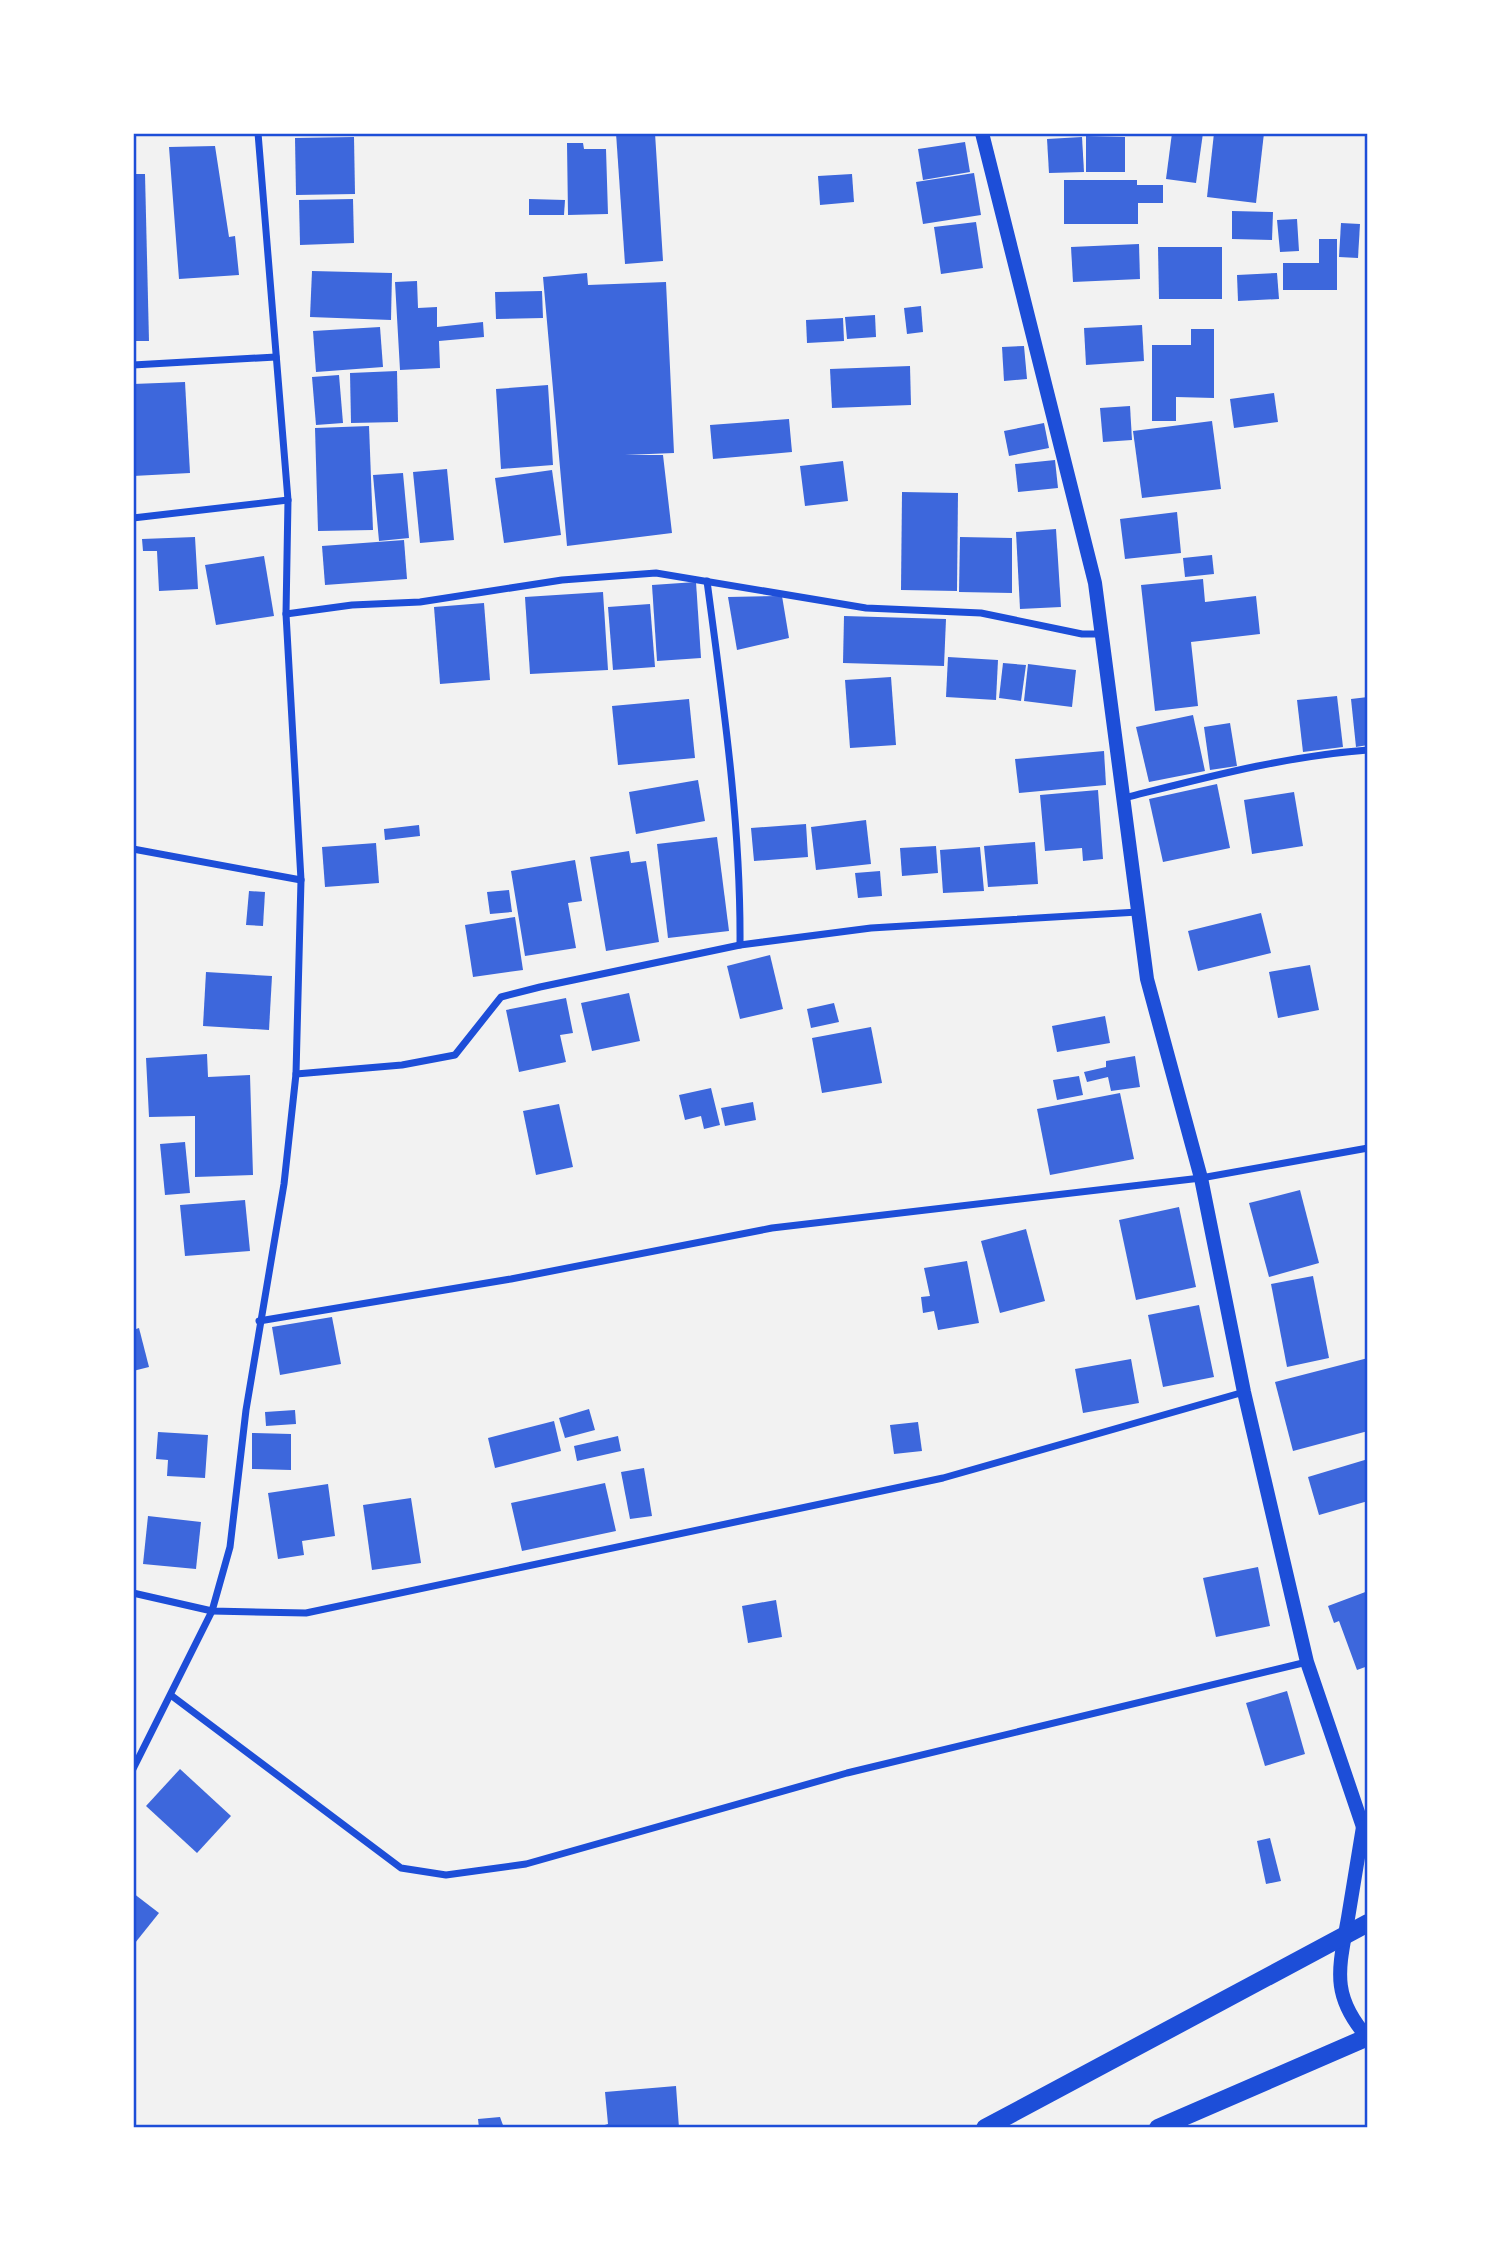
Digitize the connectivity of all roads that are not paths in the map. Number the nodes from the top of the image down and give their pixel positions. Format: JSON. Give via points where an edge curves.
{"nodes":[{"id":1,"x":258,"y":133,"type":"edge"},
{"id":2,"x":982,"y":133,"type":"edge"},
{"id":3,"x":276,"y":357,"type":"junction"},
{"id":4,"x":133,"y":365,"type":"edge"},
{"id":5,"x":288,"y":500,"type":"junction"},
{"id":6,"x":133,"y":518,"type":"edge"},
{"id":7,"x":707,"y":581,"type":"junction"},
{"id":8,"x":286,"y":614,"type":"junction"},
{"id":9,"x":1101,"y":634,"type":"junction"},
{"id":10,"x":1368,"y":750,"type":"edge"},
{"id":11,"x":1124,"y":797,"type":"junction"},
{"id":12,"x":133,"y":849,"type":"edge"},
{"id":13,"x":301,"y":880,"type":"junction"},
{"id":14,"x":1139,"y":912,"type":"junction"},
{"id":15,"x":740,"y":945,"type":"junction"},
{"id":16,"x":296,"y":1074,"type":"junction"},
{"id":17,"x":1368,"y":1149,"type":"edge"},
{"id":18,"x":1201,"y":1178,"type":"junction"},
{"id":19,"x":259,"y":1321,"type":"junction"},
{"id":20,"x":1244,"y":1392,"type":"junction"},
{"id":21,"x":133,"y":1593,"type":"edge"},
{"id":22,"x":212,"y":1611,"type":"junction"},
{"id":23,"x":1307,"y":1662,"type":"junction"},
{"id":24,"x":172,"y":1696,"type":"junction"},
{"id":25,"x":133,"y":1769,"type":"edge"},
{"id":26,"x":1365,"y":1831,"type":"edge"},
{"id":27,"x":1368,"y":1923,"type":"edge"},
{"id":28,"x":1345,"y":1935,"type":"junction"},
{"id":29,"x":1368,"y":2037,"type":"edge"},
{"id":30,"x":985,"y":2128,"type":"edge"},
{"id":31,"x":1158,"y":2128,"type":"edge"}],
"edges":[{"from":1,"to":3,"type":"street"},
{"from":2,"to":9,"type":"main road","via":[[1095,583]]},
{"from":3,"to":4,"type":"street"},
{"from":3,"to":5,"type":"street"},
{"from":5,"to":6,"type":"street"},
{"from":5,"to":8,"type":"street"},
{"from":7,"to":8,"type":"street","via":[[656,573],[602,576],[420,602]]},
{"from":7,"to":9,"type":"street","via":[[866,608],[981,613]]},
{"from":7,"to":15,"type":"street","via":[[731,764],[741,882]]},
{"from":8,"to":13,"type":"street"},
{"from":9,"to":11,"type":"main road"},
{"from":10,"to":11,"type":"street","via":[[1220,774]]},
{"from":11,"to":14,"type":"main road"},
{"from":12,"to":13,"type":"street"},
{"from":13,"to":16,"type":"street"},
{"from":14,"to":15,"type":"street","via":[[871,928]]},
{"from":14,"to":18,"type":"main road","via":[[1147,979]]},
{"from":15,"to":16,"type":"street","via":[[501,997],[455,1055],[402,1065]]},
{"from":16,"to":19,"type":"street","via":[[284,1184]]},
{"from":17,"to":18,"type":"street"},
{"from":18,"to":19,"type":"street","via":[[772,1227],[511,1279]]},
{"from":18,"to":20,"type":"main road"},
{"from":19,"to":22,"type":"street","via":[[230,1547]]},
{"from":20,"to":22,"type":"street","via":[[943,1478],[320,1611]]},
{"from":20,"to":23,"type":"main road"},
{"from":21,"to":22,"type":"street"},
{"from":22,"to":24,"type":"street"},
{"from":23,"to":24,"type":"street","via":[[847,1773],[526,1864],[446,1875],[401,1868]]},
{"from":23,"to":26,"type":"main road"},
{"from":24,"to":25,"type":"street"},
{"from":26,"to":28,"type":"main road"},
{"from":27,"to":28,"type":"main road"},
{"from":28,"to":29,"type":"main road","via":[[1338,1965],[1342,1997],[1356,2025]]},
{"from":28,"to":30,"type":"main road"},
{"from":29,"to":31,"type":"main road"}]}
